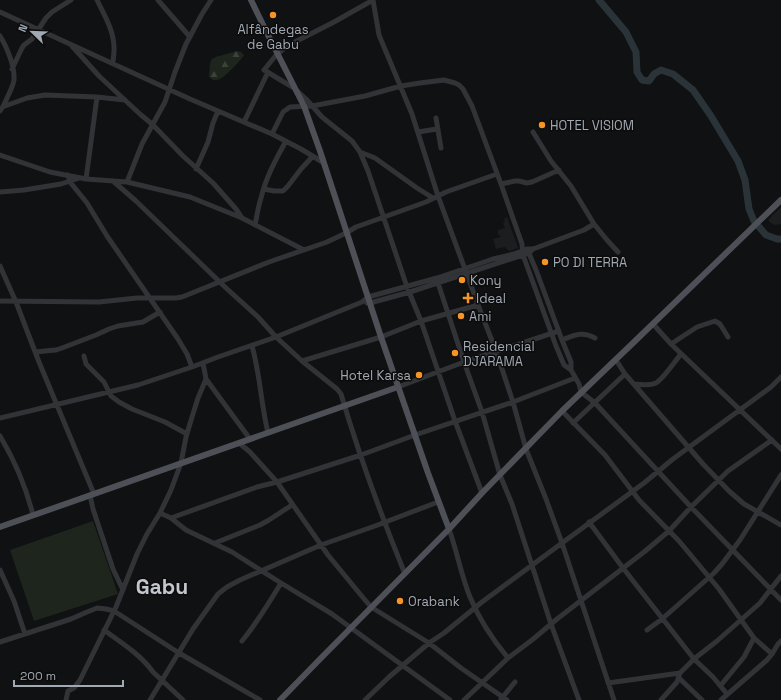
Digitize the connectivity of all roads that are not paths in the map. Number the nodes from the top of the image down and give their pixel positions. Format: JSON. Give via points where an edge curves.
{"nodes":[{"id":1,"x":71,"y":0,"type":"edge"},
{"id":2,"x":98,"y":0,"type":"edge"},
{"id":3,"x":158,"y":0,"type":"edge"},
{"id":4,"x":211,"y":0,"type":"edge"},
{"id":5,"x":252,"y":0,"type":"edge"},
{"id":6,"x":373,"y":0,"type":"edge"},
{"id":7,"x":0,"y":12,"type":"edge"},
{"id":8,"x":38,"y":30,"type":"junction"},
{"id":9,"x":0,"y":36,"type":"edge"},
{"id":10,"x":190,"y":37,"type":"junction"},
{"id":11,"x":70,"y":44,"type":"junction"},
{"id":12,"x":277,"y":54,"type":"junction"},
{"id":13,"x":113,"y":63,"type":"junction"},
{"id":14,"x":12,"y":68,"type":"junction"},
{"id":15,"x":268,"y":72,"type":"junction"},
{"id":16,"x":401,"y":86,"type":"junction"},
{"id":17,"x":294,"y":88,"type":"junction"},
{"id":18,"x":169,"y":89,"type":"junction"},
{"id":19,"x":97,"y":97,"type":"junction"},
{"id":20,"x":125,"y":100,"type":"junction"},
{"id":21,"x":4,"y":106,"type":"junction"},
{"id":22,"x":304,"y":106,"type":"junction"},
{"id":23,"x":312,"y":106,"type":"junction"},
{"id":24,"x":0,"y":111,"type":"edge"},
{"id":25,"x":218,"y":111,"type":"junction"},
{"id":26,"x":436,"y":118,"type":"dead end"},
{"id":27,"x":244,"y":122,"type":"junction"},
{"id":28,"x":152,"y":124,"type":"junction"},
{"id":29,"x":437,"y":129,"type":"junction"},
{"id":30,"x":418,"y":132,"type":"junction"},
{"id":31,"x":533,"y":132,"type":"dead end"},
{"id":32,"x":272,"y":134,"type":"junction"},
{"id":33,"x":286,"y":141,"type":"junction"},
{"id":34,"x":441,"y":148,"type":"dead end"},
{"id":35,"x":360,"y":152,"type":"junction"},
{"id":36,"x":0,"y":155,"type":"edge"},
{"id":37,"x":313,"y":156,"type":"junction"},
{"id":38,"x":324,"y":163,"type":"junction"},
{"id":39,"x":196,"y":169,"type":"junction"},
{"id":40,"x":559,"y":170,"type":"junction"},
{"id":41,"x":498,"y":174,"type":"junction"},
{"id":42,"x":68,"y":175,"type":"junction"},
{"id":43,"x":79,"y":178,"type":"junction"},
{"id":44,"x":86,"y":179,"type":"junction"},
{"id":45,"x":114,"y":181,"type":"junction"},
{"id":46,"x":70,"y":182,"type":"junction"},
{"id":47,"x":127,"y":182,"type":"junction"},
{"id":48,"x":501,"y":184,"type":"junction"},
{"id":49,"x":264,"y":189,"type":"junction"},
{"id":50,"x":0,"y":192,"type":"edge"},
{"id":51,"x":436,"y":197,"type":"junction"},
{"id":52,"x":781,"y":200,"type":"edge"},
{"id":53,"x":384,"y":217,"type":"junction"},
{"id":54,"x":242,"y":218,"type":"junction"},
{"id":55,"x":594,"y":224,"type":"junction"},
{"id":56,"x":255,"y":225,"type":"junction"},
{"id":57,"x":346,"y":233,"type":"junction"},
{"id":58,"x":304,"y":250,"type":"junction"},
{"id":59,"x":527,"y":252,"type":"junction"},
{"id":60,"x":618,"y":252,"type":"dead end"},
{"id":61,"x":0,"y":266,"type":"edge"},
{"id":62,"x":466,"y":271,"type":"junction"},
{"id":63,"x":220,"y":282,"type":"junction"},
{"id":64,"x":438,"y":283,"type":"junction"},
{"id":65,"x":407,"y":287,"type":"junction"},
{"id":66,"x":410,"y":292,"type":"junction"},
{"id":67,"x":150,"y":298,"type":"junction"},
{"id":68,"x":369,"y":300,"type":"junction"},
{"id":69,"x":0,"y":301,"type":"edge"},
{"id":70,"x":16,"y":302,"type":"junction"},
{"id":71,"x":478,"y":305,"type":"junction"},
{"id":72,"x":160,"y":312,"type":"junction"},
{"id":73,"x":447,"y":314,"type":"junction"},
{"id":74,"x":421,"y":321,"type":"junction"},
{"id":75,"x":653,"y":324,"type":"junction"},
{"id":76,"x":559,"y":330,"type":"junction"},
{"id":77,"x":552,"y":333,"type":"junction"},
{"id":78,"x":276,"y":337,"type":"junction"},
{"id":79,"x":381,"y":337,"type":"junction"},
{"id":80,"x":728,"y":337,"type":"dead end"},
{"id":81,"x":595,"y":338,"type":"dead end"},
{"id":82,"x":562,"y":340,"type":"junction"},
{"id":83,"x":671,"y":344,"type":"junction"},
{"id":84,"x":252,"y":346,"type":"junction"},
{"id":85,"x":496,"y":351,"type":"junction"},
{"id":86,"x":36,"y":352,"type":"junction"},
{"id":87,"x":681,"y":354,"type":"junction"},
{"id":88,"x":84,"y":356,"type":"dead end"},
{"id":89,"x":616,"y":360,"type":"junction"},
{"id":90,"x":302,"y":361,"type":"junction"},
{"id":91,"x":464,"y":362,"type":"junction"},
{"id":92,"x":203,"y":363,"type":"junction"},
{"id":93,"x":192,"y":367,"type":"junction"},
{"id":94,"x":571,"y":370,"type":"junction"},
{"id":95,"x":439,"y":372,"type":"junction"},
{"id":96,"x":625,"y":374,"type":"junction"},
{"id":97,"x":781,"y":377,"type":"edge"},
{"id":98,"x":575,"y":378,"type":"junction"},
{"id":99,"x":206,"y":379,"type":"junction"},
{"id":100,"x":634,"y":384,"type":"junction"},
{"id":101,"x":398,"y":387,"type":"junction"},
{"id":102,"x":109,"y":392,"type":"junction"},
{"id":103,"x":581,"y":392,"type":"junction"},
{"id":104,"x":513,"y":402,"type":"junction"},
{"id":105,"x":595,"y":403,"type":"junction"},
{"id":106,"x":58,"y":405,"type":"junction"},
{"id":107,"x":345,"y":407,"type":"junction"},
{"id":108,"x":740,"y":410,"type":"junction"},
{"id":109,"x":562,"y":411,"type":"junction"},
{"id":110,"x":482,"y":412,"type":"junction"},
{"id":111,"x":0,"y":418,"type":"edge"},
{"id":112,"x":455,"y":421,"type":"junction"},
{"id":113,"x":573,"y":423,"type":"junction"},
{"id":114,"x":268,"y":433,"type":"junction"},
{"id":115,"x":187,"y":434,"type":"junction"},
{"id":116,"x":415,"y":435,"type":"junction"},
{"id":117,"x":0,"y":436,"type":"edge"},
{"id":118,"x":250,"y":439,"type":"junction"},
{"id":119,"x":772,"y":440,"type":"junction"},
{"id":120,"x":239,"y":443,"type":"junction"},
{"id":121,"x":689,"y":448,"type":"junction"},
{"id":122,"x":526,"y":449,"type":"junction"},
{"id":123,"x":781,"y":449,"type":"edge"},
{"id":124,"x":361,"y":455,"type":"junction"},
{"id":125,"x":181,"y":463,"type":"junction"},
{"id":126,"x":658,"y":471,"type":"junction"},
{"id":127,"x":500,"y":475,"type":"junction"},
{"id":128,"x":781,"y":475,"type":"edge"},
{"id":129,"x":718,"y":480,"type":"junction"},
{"id":130,"x":276,"y":482,"type":"junction"},
{"id":131,"x":633,"y":492,"type":"junction"},
{"id":132,"x":482,"y":493,"type":"junction"},
{"id":133,"x":92,"y":494,"type":"junction"},
{"id":134,"x":438,"y":502,"type":"junction"},
{"id":135,"x":292,"y":505,"type":"junction"},
{"id":136,"x":691,"y":507,"type":"junction"},
{"id":137,"x":758,"y":512,"type":"junction"},
{"id":138,"x":160,"y":513,"type":"junction"},
{"id":139,"x":33,"y":516,"type":"junction"},
{"id":140,"x":170,"y":518,"type":"junction"},
{"id":141,"x":385,"y":522,"type":"junction"},
{"id":142,"x":589,"y":522,"type":"junction"},
{"id":143,"x":781,"y":525,"type":"edge"},
{"id":144,"x":0,"y":527,"type":"edge"},
{"id":145,"x":449,"y":529,"type":"junction"},
{"id":146,"x":669,"y":531,"type":"junction"},
{"id":147,"x":215,"y":543,"type":"junction"},
{"id":148,"x":562,"y":543,"type":"junction"},
{"id":149,"x":321,"y":545,"type":"junction"},
{"id":150,"x":732,"y":551,"type":"junction"},
{"id":151,"x":532,"y":566,"type":"junction"},
{"id":152,"x":623,"y":568,"type":"junction"},
{"id":153,"x":0,"y":570,"type":"edge"},
{"id":154,"x":261,"y":571,"type":"junction"},
{"id":155,"x":405,"y":574,"type":"junction"},
{"id":156,"x":781,"y":576,"type":"edge"},
{"id":157,"x":709,"y":578,"type":"junction"},
{"id":158,"x":281,"y":583,"type":"junction"},
{"id":159,"x":770,"y":589,"type":"junction"},
{"id":160,"x":123,"y":590,"type":"junction"},
{"id":161,"x":781,"y":600,"type":"edge"},
{"id":162,"x":581,"y":601,"type":"junction"},
{"id":163,"x":371,"y":607,"type":"junction"},
{"id":164,"x":475,"y":608,"type":"junction"},
{"id":165,"x":114,"y":611,"type":"junction"},
{"id":166,"x":662,"y":619,"type":"junction"},
{"id":167,"x":742,"y":620,"type":"junction"},
{"id":168,"x":551,"y":624,"type":"junction"},
{"id":169,"x":351,"y":627,"type":"junction"},
{"id":170,"x":104,"y":630,"type":"junction"},
{"id":171,"x":647,"y":630,"type":"dead end"},
{"id":172,"x":25,"y":634,"type":"junction"},
{"id":173,"x":754,"y":638,"type":"junction"},
{"id":174,"x":242,"y":640,"type":"dead end"},
{"id":175,"x":781,"y":641,"type":"edge"},
{"id":176,"x":0,"y":642,"type":"edge"},
{"id":177,"x":429,"y":643,"type":"junction"},
{"id":178,"x":179,"y":653,"type":"junction"},
{"id":179,"x":772,"y":654,"type":"junction"},
{"id":180,"x":508,"y":658,"type":"junction"},
{"id":181,"x":694,"y":659,"type":"junction"},
{"id":182,"x":403,"y":666,"type":"junction"},
{"id":183,"x":679,"y":675,"type":"junction"},
{"id":184,"x":162,"y":680,"type":"junction"},
{"id":185,"x":482,"y":682,"type":"junction"},
{"id":186,"x":515,"y":682,"type":"dead end"},
{"id":187,"x":608,"y":683,"type":"junction"},
{"id":188,"x":721,"y":685,"type":"junction"},
{"id":189,"x":728,"y":694,"type":"junction"},
{"id":190,"x":503,"y":699,"type":"edge"},
{"id":191,"x":66,"y":700,"type":"edge"},
{"id":192,"x":150,"y":700,"type":"edge"},
{"id":193,"x":183,"y":700,"type":"edge"},
{"id":194,"x":260,"y":700,"type":"edge"},
{"id":195,"x":280,"y":700,"type":"edge"},
{"id":196,"x":365,"y":700,"type":"edge"},
{"id":197,"x":450,"y":700,"type":"edge"},
{"id":198,"x":464,"y":700,"type":"edge"},
{"id":199,"x":579,"y":700,"type":"edge"},
{"id":200,"x":614,"y":700,"type":"edge"},
{"id":201,"x":661,"y":700,"type":"edge"},
{"id":202,"x":702,"y":700,"type":"edge"},
{"id":203,"x":721,"y":700,"type":"edge"}],
"edges":[{"from":1,"to":8,"type":"street","via":[[49,14]]},
{"from":2,"to":13,"type":"street","via":[[112,36]]},
{"from":3,"to":10,"type":"street"},
{"from":4,"to":10,"type":"street"},
{"from":5,"to":12,"type":"main road"},
{"from":6,"to":12,"type":"street"},
{"from":6,"to":16,"type":"street","via":[[380,35]]},
{"from":7,"to":8,"type":"street"},
{"from":8,"to":11,"type":"street"},
{"from":8,"to":14,"type":"street","via":[[22,48]]},
{"from":9,"to":14,"type":"street"},
{"from":10,"to":18,"type":"street"},
{"from":11,"to":13,"type":"street"},
{"from":11,"to":20,"type":"street"},
{"from":12,"to":15,"type":"street","via":[[264,70]]},
{"from":12,"to":17,"type":"main road"},
{"from":13,"to":18,"type":"street"},
{"from":14,"to":21,"type":"street","via":[[13,83]]},
{"from":15,"to":17,"type":"street"},
{"from":15,"to":27,"type":"street"},
{"from":16,"to":23,"type":"street"},
{"from":16,"to":30,"type":"street"},
{"from":16,"to":41,"type":"street","via":[[438,80],[450,81],[459,86],[472,106]]},
{"from":17,"to":22,"type":"main road"},
{"from":17,"to":23,"type":"street"},
{"from":18,"to":25,"type":"street"},
{"from":18,"to":28,"type":"street","via":[[165,102]]},
{"from":19,"to":20,"type":"street"},
{"from":19,"to":21,"type":"street","via":[[41,95]]},
{"from":19,"to":44,"type":"street"},
{"from":20,"to":28,"type":"street"},
{"from":21,"to":24,"type":"street"},
{"from":22,"to":23,"type":"street"},
{"from":22,"to":32,"type":"street","via":[[286,109]]},
{"from":22,"to":38,"type":"main road"},
{"from":23,"to":35,"type":"street","via":[[352,141]]},
{"from":25,"to":27,"type":"street"},
{"from":25,"to":39,"type":"street"},
{"from":26,"to":29,"type":"street"},
{"from":27,"to":32,"type":"street"},
{"from":28,"to":39,"type":"street"},
{"from":28,"to":47,"type":"street"},
{"from":29,"to":30,"type":"street"},
{"from":29,"to":34,"type":"street"},
{"from":30,"to":51,"type":"street"},
{"from":31,"to":40,"type":"street"},
{"from":32,"to":33,"type":"street"},
{"from":33,"to":37,"type":"street"},
{"from":33,"to":49,"type":"street","via":[[275,160]]},
{"from":35,"to":51,"type":"street","via":[[375,158],[417,188]]},
{"from":35,"to":53,"type":"street"},
{"from":36,"to":42,"type":"street","via":[[50,172]]},
{"from":37,"to":38,"type":"street"},
{"from":37,"to":49,"type":"street","via":[[283,191]]},
{"from":38,"to":57,"type":"main road"},
{"from":39,"to":54,"type":"street","via":[[222,193]]},
{"from":40,"to":48,"type":"street","via":[[532,182],[515,181]]},
{"from":40,"to":55,"type":"street"},
{"from":41,"to":48,"type":"street"},
{"from":41,"to":51,"type":"street"},
{"from":42,"to":43,"type":"street"},
{"from":42,"to":46,"type":"street"},
{"from":43,"to":44,"type":"street"},
{"from":43,"to":46,"type":"street"},
{"from":44,"to":45,"type":"street"},
{"from":45,"to":47,"type":"street"},
{"from":45,"to":63,"type":"street"},
{"from":46,"to":50,"type":"street"},
{"from":46,"to":67,"type":"street","via":[[87,203]]},
{"from":47,"to":54,"type":"street","via":[[190,197]]},
{"from":48,"to":59,"type":"street"},
{"from":49,"to":56,"type":"street"},
{"from":51,"to":53,"type":"street"},
{"from":51,"to":62,"type":"street"},
{"from":52,"to":75,"type":"main road"},
{"from":53,"to":57,"type":"street"},
{"from":53,"to":65,"type":"street"},
{"from":54,"to":56,"type":"street"},
{"from":55,"to":59,"type":"street"},
{"from":55,"to":60,"type":"street"},
{"from":56,"to":58,"type":"street"},
{"from":57,"to":58,"type":"street"},
{"from":57,"to":68,"type":"main road"},
{"from":58,"to":63,"type":"street"},
{"from":59,"to":62,"type":"street"},
{"from":59,"to":76,"type":"street"},
{"from":59,"to":77,"type":"street"},
{"from":61,"to":70,"type":"street"},
{"from":62,"to":64,"type":"street"},
{"from":62,"to":65,"type":"street"},
{"from":62,"to":71,"type":"street"},
{"from":63,"to":67,"type":"street","via":[[182,297]]},
{"from":63,"to":78,"type":"street"},
{"from":64,"to":66,"type":"street"},
{"from":64,"to":73,"type":"street"},
{"from":65,"to":66,"type":"street"},
{"from":65,"to":68,"type":"street"},
{"from":66,"to":68,"type":"street"},
{"from":66,"to":74,"type":"street"},
{"from":67,"to":70,"type":"street","via":[[99,302]]},
{"from":67,"to":72,"type":"street"},
{"from":68,"to":78,"type":"street"},
{"from":68,"to":79,"type":"main road"},
{"from":69,"to":70,"type":"street"},
{"from":70,"to":86,"type":"street"},
{"from":71,"to":73,"type":"street"},
{"from":71,"to":85,"type":"street"},
{"from":72,"to":86,"type":"street","via":[[144,322],[118,326],[56,350]]},
{"from":72,"to":93,"type":"street","via":[[187,354]]},
{"from":73,"to":74,"type":"street"},
{"from":73,"to":91,"type":"street"},
{"from":74,"to":79,"type":"street"},
{"from":74,"to":95,"type":"street"},
{"from":75,"to":83,"type":"street"},
{"from":75,"to":89,"type":"main road"},
{"from":76,"to":77,"type":"street"},
{"from":76,"to":82,"type":"street"},
{"from":77,"to":85,"type":"street"},
{"from":77,"to":94,"type":"street","via":[[564,365]]},
{"from":78,"to":84,"type":"street"},
{"from":78,"to":90,"type":"street"},
{"from":79,"to":90,"type":"street"},
{"from":79,"to":101,"type":"main road"},
{"from":80,"to":83,"type":"street","via":[[715,321],[697,327]]},
{"from":81,"to":82,"type":"street","via":[[588,334],[578,334]]},
{"from":82,"to":94,"type":"street","via":[[571,362]]},
{"from":83,"to":87,"type":"street"},
{"from":84,"to":92,"type":"street"},
{"from":84,"to":114,"type":"street"},
{"from":85,"to":91,"type":"street"},
{"from":85,"to":104,"type":"street"},
{"from":86,"to":106,"type":"street"},
{"from":87,"to":100,"type":"street","via":[[656,383]]},
{"from":87,"to":108,"type":"street"},
{"from":88,"to":102,"type":"street","via":[[86,364],[104,382]]},
{"from":89,"to":96,"type":"street"},
{"from":89,"to":103,"type":"main road"},
{"from":90,"to":107,"type":"street","via":[[337,389]]},
{"from":91,"to":95,"type":"street"},
{"from":91,"to":110,"type":"street"},
{"from":92,"to":93,"type":"street"},
{"from":92,"to":99,"type":"street"},
{"from":93,"to":102,"type":"street"},
{"from":94,"to":98,"type":"street"},
{"from":95,"to":101,"type":"street"},
{"from":95,"to":112,"type":"street"},
{"from":96,"to":100,"type":"street"},
{"from":96,"to":105,"type":"street"},
{"from":97,"to":108,"type":"street"},
{"from":98,"to":103,"type":"street"},
{"from":98,"to":104,"type":"street"},
{"from":99,"to":115,"type":"street"},
{"from":99,"to":118,"type":"street"},
{"from":100,"to":121,"type":"street"},
{"from":101,"to":107,"type":"main road"},
{"from":101,"to":116,"type":"main road"},
{"from":102,"to":106,"type":"street"},
{"from":102,"to":115,"type":"street","via":[[126,405]]},
{"from":103,"to":105,"type":"street"},
{"from":103,"to":109,"type":"main road"},
{"from":104,"to":110,"type":"street"},
{"from":104,"to":122,"type":"street"},
{"from":105,"to":113,"type":"street"},
{"from":105,"to":126,"type":"street"},
{"from":106,"to":111,"type":"street"},
{"from":106,"to":133,"type":"street"},
{"from":107,"to":114,"type":"main road"},
{"from":107,"to":124,"type":"street"},
{"from":108,"to":119,"type":"street"},
{"from":108,"to":121,"type":"street"},
{"from":109,"to":113,"type":"street"},
{"from":109,"to":122,"type":"main road"},
{"from":110,"to":112,"type":"street"},
{"from":110,"to":127,"type":"street"},
{"from":112,"to":116,"type":"street"},
{"from":112,"to":132,"type":"street"},
{"from":113,"to":131,"type":"street","via":[[605,455]]},
{"from":114,"to":118,"type":"main road"},
{"from":115,"to":125,"type":"street"},
{"from":116,"to":124,"type":"street"},
{"from":116,"to":134,"type":"main road"},
{"from":117,"to":139,"type":"street","via":[[20,473]]},
{"from":118,"to":120,"type":"main road"},
{"from":119,"to":123,"type":"street"},
{"from":119,"to":129,"type":"street"},
{"from":120,"to":125,"type":"main road"},
{"from":120,"to":130,"type":"street"},
{"from":121,"to":126,"type":"street"},
{"from":121,"to":129,"type":"street"},
{"from":122,"to":127,"type":"main road"},
{"from":122,"to":148,"type":"street"},
{"from":124,"to":130,"type":"street"},
{"from":124,"to":141,"type":"street"},
{"from":125,"to":133,"type":"main road"},
{"from":125,"to":138,"type":"street"},
{"from":126,"to":131,"type":"street"},
{"from":126,"to":136,"type":"street"},
{"from":127,"to":132,"type":"main road"},
{"from":127,"to":151,"type":"street"},
{"from":128,"to":137,"type":"street"},
{"from":129,"to":136,"type":"street"},
{"from":129,"to":137,"type":"street","via":[[736,498]]},
{"from":130,"to":135,"type":"street"},
{"from":130,"to":140,"type":"street"},
{"from":131,"to":142,"type":"street"},
{"from":131,"to":146,"type":"street"},
{"from":132,"to":145,"type":"main road"},
{"from":133,"to":139,"type":"main road"},
{"from":133,"to":160,"type":"street","via":[[93,509],[113,569]]},
{"from":134,"to":141,"type":"street"},
{"from":134,"to":145,"type":"main road"},
{"from":135,"to":147,"type":"street","via":[[269,520]]},
{"from":135,"to":149,"type":"street"},
{"from":136,"to":146,"type":"street"},
{"from":136,"to":150,"type":"street"},
{"from":137,"to":143,"type":"street"},
{"from":137,"to":150,"type":"street"},
{"from":138,"to":140,"type":"street"},
{"from":138,"to":160,"type":"street","via":[[137,554]]},
{"from":139,"to":144,"type":"main road"},
{"from":140,"to":147,"type":"street","via":[[186,530]]},
{"from":141,"to":149,"type":"street"},
{"from":141,"to":155,"type":"street"},
{"from":142,"to":148,"type":"street"},
{"from":142,"to":152,"type":"street"},
{"from":145,"to":155,"type":"main road"},
{"from":145,"to":164,"type":"street"},
{"from":146,"to":152,"type":"street"},
{"from":146,"to":157,"type":"street"},
{"from":147,"to":154,"type":"street"},
{"from":148,"to":151,"type":"street"},
{"from":148,"to":162,"type":"street"},
{"from":149,"to":154,"type":"street"},
{"from":149,"to":163,"type":"street"},
{"from":150,"to":157,"type":"street"},
{"from":150,"to":159,"type":"street"},
{"from":151,"to":164,"type":"street"},
{"from":151,"to":168,"type":"street"},
{"from":152,"to":162,"type":"street"},
{"from":152,"to":166,"type":"street"},
{"from":153,"to":172,"type":"street"},
{"from":154,"to":158,"type":"street"},
{"from":154,"to":178,"type":"street","via":[[218,594]]},
{"from":155,"to":163,"type":"main road"},
{"from":156,"to":159,"type":"street"},
{"from":157,"to":166,"type":"street"},
{"from":157,"to":167,"type":"street"},
{"from":158,"to":169,"type":"street"},
{"from":158,"to":174,"type":"street","via":[[253,628]]},
{"from":159,"to":161,"type":"street"},
{"from":159,"to":167,"type":"street"},
{"from":160,"to":165,"type":"street"},
{"from":162,"to":168,"type":"street"},
{"from":162,"to":187,"type":"street"},
{"from":163,"to":169,"type":"main road"},
{"from":163,"to":177,"type":"street"},
{"from":164,"to":177,"type":"street"},
{"from":164,"to":180,"type":"street","via":[[497,645]]},
{"from":165,"to":170,"type":"street"},
{"from":165,"to":172,"type":"street","via":[[97,608]]},
{"from":165,"to":178,"type":"street"},
{"from":166,"to":171,"type":"street"},
{"from":166,"to":181,"type":"street"},
{"from":167,"to":173,"type":"street"},
{"from":167,"to":181,"type":"street"},
{"from":168,"to":180,"type":"street"},
{"from":168,"to":199,"type":"street"},
{"from":169,"to":182,"type":"street"},
{"from":169,"to":195,"type":"main road"},
{"from":170,"to":184,"type":"street","via":[[137,654]]},
{"from":170,"to":191,"type":"street","via":[[80,680],[68,691]]},
{"from":172,"to":176,"type":"street"},
{"from":173,"to":179,"type":"street"},
{"from":173,"to":188,"type":"street","via":[[744,656]]},
{"from":175,"to":179,"type":"street"},
{"from":177,"to":182,"type":"street"},
{"from":177,"to":185,"type":"street"},
{"from":178,"to":184,"type":"street"},
{"from":178,"to":194,"type":"street"},
{"from":179,"to":189,"type":"street"},
{"from":180,"to":185,"type":"street"},
{"from":181,"to":183,"type":"street"},
{"from":181,"to":188,"type":"street"},
{"from":182,"to":196,"type":"street"},
{"from":182,"to":197,"type":"street"},
{"from":183,"to":187,"type":"street"},
{"from":183,"to":201,"type":"street","via":[[673,687]]},
{"from":183,"to":202,"type":"street"},
{"from":184,"to":192,"type":"street"},
{"from":184,"to":193,"type":"street"},
{"from":185,"to":190,"type":"street"},
{"from":185,"to":198,"type":"street"},
{"from":186,"to":190,"type":"street"},
{"from":187,"to":200,"type":"street"},
{"from":188,"to":189,"type":"street"},
{"from":189,"to":203,"type":"street"}]}
